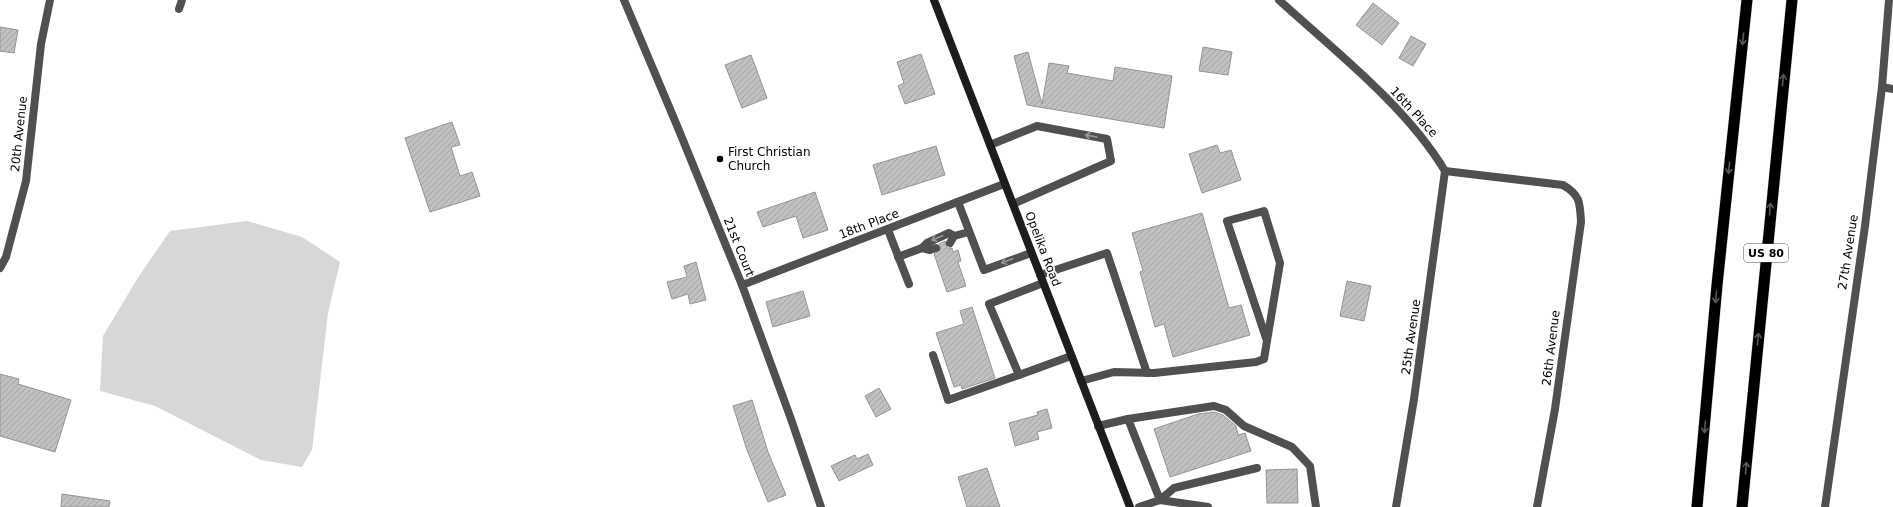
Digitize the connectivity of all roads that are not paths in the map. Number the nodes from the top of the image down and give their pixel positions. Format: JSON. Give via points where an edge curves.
{"nodes":[{"id":1,"x":49,"y":0,"type":"edge"},
{"id":2,"x":182,"y":0,"type":"edge"},
{"id":3,"x":624,"y":0,"type":"edge"},
{"id":4,"x":934,"y":0,"type":"edge"},
{"id":5,"x":1279,"y":0,"type":"edge"},
{"id":6,"x":1747,"y":0,"type":"edge"},
{"id":7,"x":1792,"y":0,"type":"edge"},
{"id":8,"x":1889,"y":0,"type":"edge"},
{"id":9,"x":179,"y":9,"type":"dead end"},
{"id":10,"x":1882,"y":87,"type":"junction"},
{"id":11,"x":1893,"y":88,"type":"edge"},
{"id":12,"x":990,"y":145,"type":"junction"},
{"id":13,"x":1445,"y":171,"type":"junction"},
{"id":14,"x":1004,"y":184,"type":"junction"},
{"id":15,"x":958,"y":202,"type":"junction"},
{"id":16,"x":1013,"y":204,"type":"junction"},
{"id":17,"x":888,"y":230,"type":"junction"},
{"id":18,"x":969,"y":232,"type":"junction"},
{"id":19,"x":922,"y":248,"type":"junction"},
{"id":20,"x":936,"y":248,"type":"dead end"},
{"id":21,"x":1031,"y":252,"type":"junction"},
{"id":22,"x":898,"y":256,"type":"junction"},
{"id":23,"x":0,"y":268,"type":"edge"},
{"id":24,"x":1041,"y":279,"type":"junction"},
{"id":25,"x":909,"y":284,"type":"dead end"},
{"id":26,"x":742,"y":285,"type":"junction"},
{"id":27,"x":1267,"y":341,"type":"junction"},
{"id":28,"x":933,"y":355,"type":"dead end"},
{"id":29,"x":1071,"y":356,"type":"junction"},
{"id":30,"x":1147,"y":373,"type":"junction"},
{"id":31,"x":1019,"y":375,"type":"junction"},
{"id":32,"x":1081,"y":381,"type":"junction"},
{"id":33,"x":1128,"y":419,"type":"junction"},
{"id":34,"x":1098,"y":426,"type":"junction"},
{"id":35,"x":1257,"y":468,"type":"dead end"},
{"id":36,"x":1160,"y":500,"type":"junction"},
{"id":37,"x":821,"y":507,"type":"edge"},
{"id":38,"x":1130,"y":507,"type":"edge"},
{"id":39,"x":1139,"y":507,"type":"edge"},
{"id":40,"x":1208,"y":507,"type":"edge"},
{"id":41,"x":1316,"y":507,"type":"edge"},
{"id":42,"x":1396,"y":507,"type":"edge"},
{"id":43,"x":1537,"y":507,"type":"edge"},
{"id":44,"x":1697,"y":507,"type":"edge"},
{"id":45,"x":1742,"y":507,"type":"edge"},
{"id":46,"x":1825,"y":507,"type":"edge"}],
"edges":[{"from":1,"to":23,"type":"street","name":"20th Avenue","via":[[41,44],[26,182],[6,257]]},
{"from":2,"to":9,"type":"street"},
{"from":3,"to":26,"type":"street","name":"21st Court"},
{"from":4,"to":12,"type":"main road","name":"Opelika Road"},
{"from":5,"to":13,"type":"street","name":"16th Place","via":[[1367,80],[1422,136]]},
{"from":6,"to":44,"type":"highway","one_way":true},
{"from":45,"to":7,"type":"highway","number":"US 80","one_way":true},
{"from":8,"to":10,"type":"street","name":"27th Avenue"},
{"from":10,"to":11,"type":"street"},
{"from":10,"to":46,"type":"street","name":"27th Avenue"},
{"from":12,"to":14,"type":"main road","name":"Opelika Road"},
{"from":16,"to":12,"type":"street","one_way":true,"via":[[1111,161],[1107,138],[1037,126]]},
{"from":13,"to":42,"type":"street","name":"25th Avenue","via":[[1415,391]]},
{"from":13,"to":43,"type":"street","name":"26th Avenue","via":[[1563,185],[1575,192],[1580,207],[1581,222],[1555,409]]},
{"from":14,"to":15,"type":"street","name":"18th Place"},
{"from":14,"to":16,"type":"main road","name":"Opelika Road"},
{"from":15,"to":17,"type":"street","name":"18th Place"},
{"from":15,"to":18,"type":"street"},
{"from":16,"to":21,"type":"main road","name":"Opelika Road"},
{"from":17,"to":22,"type":"street"},
{"from":17,"to":26,"type":"street","name":"18th Place"},
{"from":18,"to":19,"type":"street","one_way":true,"via":[[952,239],[949,234],[927,242]]},
{"from":21,"to":18,"type":"street","one_way":true,"via":[[984,270]]},
{"from":19,"to":20,"type":"street"},
{"from":19,"to":22,"type":"street"},
{"from":21,"to":24,"type":"main road","name":"Opelika Road"},
{"from":22,"to":25,"type":"street"},
{"from":24,"to":29,"type":"main road","name":"Opelika Road"},
{"from":24,"to":30,"type":"street","via":[[1107,253]]},
{"from":24,"to":31,"type":"street","via":[[989,304]]},
{"from":26,"to":37,"type":"street","name":"21st Court"},
{"from":27,"to":27,"type":"street","via":[[1280,263],[1264,211],[1227,221]]},
{"from":27,"to":30,"type":"street","via":[[1264,359],[1256,362]]},
{"from":28,"to":31,"type":"street","via":[[948,400]]},
{"from":29,"to":31,"type":"street"},
{"from":29,"to":32,"type":"main road","name":"Opelika Road"},
{"from":30,"to":32,"type":"street","via":[[1114,372]]},
{"from":32,"to":34,"type":"main road","name":"Opelika Road"},
{"from":33,"to":34,"type":"street"},
{"from":33,"to":36,"type":"street"},
{"from":33,"to":41,"type":"street","via":[[1214,406],[1226,410],[1244,426],[1292,447],[1310,466]]},
{"from":34,"to":38,"type":"main road","name":"Opelika Road"},
{"from":35,"to":36,"type":"street","via":[[1174,488]]},
{"from":36,"to":39,"type":"street"},
{"from":36,"to":40,"type":"street"}]}
